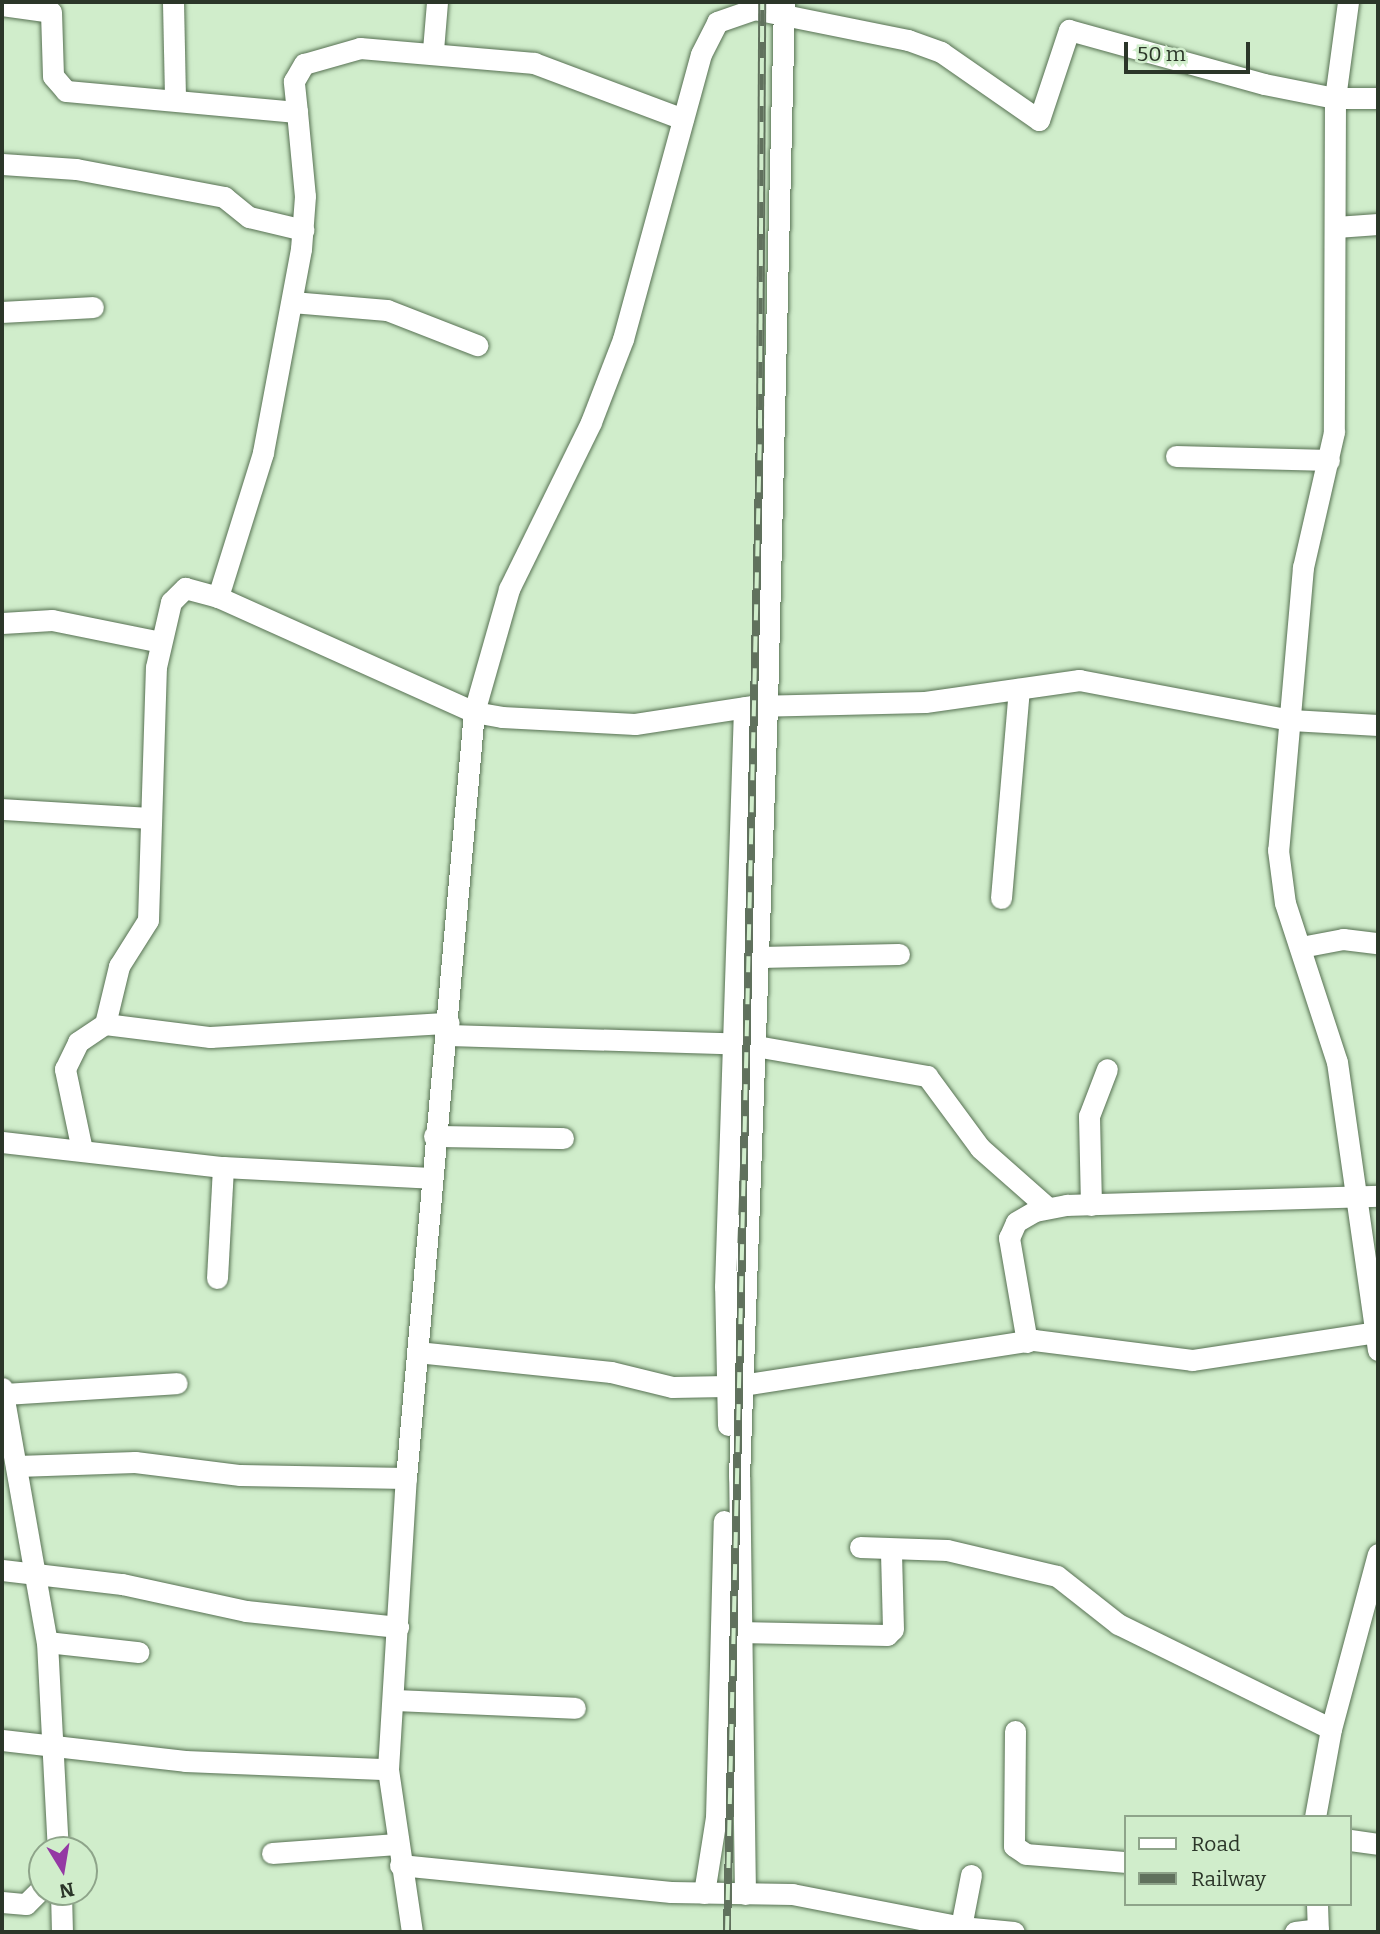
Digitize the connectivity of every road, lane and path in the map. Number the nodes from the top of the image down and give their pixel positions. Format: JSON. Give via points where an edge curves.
{"nodes":[{"id":1,"x":173,"y":2,"type":"edge"},
{"id":2,"x":437,"y":2,"type":"edge"},
{"id":3,"x":1348,"y":2,"type":"edge"},
{"id":4,"x":2,"y":5,"type":"edge"},
{"id":5,"x":50,"y":7,"type":"edge"},
{"id":6,"x":783,"y":8,"type":"edge"},
{"id":7,"x":433,"y":50,"type":"junction"},
{"id":8,"x":1335,"y":98,"type":"junction"},
{"id":9,"x":1378,"y":98,"type":"edge"},
{"id":10,"x":175,"y":99,"type":"junction"},
{"id":11,"x":297,"y":112,"type":"junction"},
{"id":12,"x":683,"y":119,"type":"junction"},
{"id":13,"x":2,"y":164,"type":"edge"},
{"id":14,"x":1378,"y":224,"type":"edge"},
{"id":15,"x":1336,"y":227,"type":"junction"},
{"id":16,"x":303,"y":230,"type":"junction"},
{"id":17,"x":292,"y":302,"type":"junction"},
{"id":18,"x":93,"y":307,"type":"dead end"},
{"id":19,"x":2,"y":312,"type":"edge"},
{"id":20,"x":477,"y":345,"type":"dead end"},
{"id":21,"x":1176,"y":456,"type":"dead end"},
{"id":22,"x":1329,"y":460,"type":"junction"},
{"id":23,"x":218,"y":597,"type":"junction"},
{"id":24,"x":2,"y":623,"type":"edge"},
{"id":25,"x":161,"y":642,"type":"junction"},
{"id":26,"x":1019,"y":689,"type":"junction"},
{"id":27,"x":767,"y":705,"type":"junction"},
{"id":28,"x":744,"y":707,"type":"junction"},
{"id":29,"x":474,"y":712,"type":"junction"},
{"id":30,"x":1291,"y":720,"type":"junction"},
{"id":31,"x":1378,"y":725,"type":"edge"},
{"id":32,"x":2,"y":809,"type":"edge"},
{"id":33,"x":148,"y":818,"type":"junction"},
{"id":34,"x":1001,"y":898,"type":"dead end"},
{"id":35,"x":1378,"y":943,"type":"edge"},
{"id":36,"x":1301,"y":947,"type":"junction"},
{"id":37,"x":899,"y":954,"type":"dead end"},
{"id":38,"x":758,"y":957,"type":"junction"},
{"id":39,"x":105,"y":1024,"type":"junction"},
{"id":40,"x":448,"y":1029,"type":"junction"},
{"id":41,"x":732,"y":1044,"type":"junction"},
{"id":42,"x":755,"y":1046,"type":"junction"},
{"id":43,"x":1107,"y":1069,"type":"dead end"},
{"id":44,"x":435,"y":1136,"type":"junction"},
{"id":45,"x":564,"y":1138,"type":"dead end"},
{"id":46,"x":2,"y":1142,"type":"edge"},
{"id":47,"x":82,"y":1150,"type":"junction"},
{"id":48,"x":223,"y":1167,"type":"junction"},
{"id":49,"x":431,"y":1178,"type":"junction"},
{"id":50,"x":1378,"y":1196,"type":"edge"},
{"id":51,"x":1352,"y":1199,"type":"junction"},
{"id":52,"x":1091,"y":1205,"type":"junction"},
{"id":53,"x":1047,"y":1207,"type":"junction"},
{"id":54,"x":217,"y":1278,"type":"dead end"},
{"id":55,"x":1378,"y":1341,"type":"edge"},
{"id":56,"x":1027,"y":1342,"type":"junction"},
{"id":57,"x":417,"y":1352,"type":"junction"},
{"id":58,"x":177,"y":1383,"type":"dead end"},
{"id":59,"x":734,"y":1385,"type":"junction"},
{"id":60,"x":2,"y":1388,"type":"edge"},
{"id":61,"x":3,"y":1394,"type":"edge"},
{"id":62,"x":11,"y":1458,"type":"edge"},
{"id":63,"x":406,"y":1478,"type":"junction"},
{"id":64,"x":860,"y":1547,"type":"dead end"},
{"id":65,"x":891,"y":1550,"type":"junction"},
{"id":66,"x":1378,"y":1554,"type":"edge"},
{"id":67,"x":2,"y":1570,"type":"edge"},
{"id":68,"x":30,"y":1570,"type":"junction"},
{"id":69,"x":1370,"y":1617,"type":"edge"},
{"id":70,"x":398,"y":1627,"type":"junction"},
{"id":71,"x":738,"y":1632,"type":"junction"},
{"id":72,"x":47,"y":1642,"type":"junction"},
{"id":73,"x":138,"y":1652,"type":"dead end"},
{"id":74,"x":394,"y":1700,"type":"junction"},
{"id":75,"x":575,"y":1709,"type":"dead end"},
{"id":76,"x":1331,"y":1730,"type":"junction"},
{"id":77,"x":1015,"y":1731,"type":"dead end"},
{"id":78,"x":2,"y":1740,"type":"edge"},
{"id":79,"x":46,"y":1743,"type":"junction"},
{"id":80,"x":388,"y":1769,"type":"junction"},
{"id":81,"x":1315,"y":1815,"type":"edge"},
{"id":82,"x":56,"y":1836,"type":"edge"},
{"id":83,"x":1352,"y":1840,"type":"edge"},
{"id":84,"x":397,"y":1844,"type":"junction"},
{"id":85,"x":1378,"y":1844,"type":"edge"},
{"id":86,"x":272,"y":1853,"type":"dead end"},
{"id":87,"x":1124,"y":1862,"type":"edge"},
{"id":88,"x":400,"y":1866,"type":"junction"},
{"id":89,"x":971,"y":1875,"type":"dead end"},
{"id":90,"x":704,"y":1893,"type":"junction"},
{"id":91,"x":745,"y":1894,"type":"junction"},
{"id":92,"x":2,"y":1902,"type":"edge"},
{"id":93,"x":28,"y":1902,"type":"edge"},
{"id":94,"x":61,"y":1906,"type":"edge"},
{"id":95,"x":1317,"y":1906,"type":"edge"},
{"id":96,"x":960,"y":1929,"type":"edge"},
{"id":97,"x":1318,"y":1931,"type":"edge"},
{"id":98,"x":62,"y":1932,"type":"edge"},
{"id":99,"x":412,"y":1932,"type":"edge"},
{"id":100,"x":1014,"y":1932,"type":"edge"},
{"id":101,"x":1295,"y":1932,"type":"edge"}],
"edges":[{"from":1,"to":10,"type":"street"},
{"from":2,"to":7,"type":"street"},
{"from":3,"to":8,"type":"street"},
{"from":4,"to":5,"type":"street"},
{"from":5,"to":10,"type":"street","via":[[51,64],[58,85]]},
{"from":6,"to":8,"type":"street","via":[[942,52],[1039,120],[1069,30]]},
{"from":6,"to":12,"type":"street","via":[[754,9],[717,22]]},
{"from":6,"to":27,"type":"street"},
{"from":7,"to":11,"type":"street","via":[[360,48],[315,58],[294,81]]},
{"from":7,"to":12,"type":"street","via":[[577,74]]},
{"from":8,"to":9,"type":"street"},
{"from":8,"to":15,"type":"street"},
{"from":10,"to":11,"type":"street"},
{"from":11,"to":16,"type":"street"},
{"from":12,"to":29,"type":"street","via":[[623,339],[591,422],[509,589]]},
{"from":13,"to":16,"type":"street","via":[[76,169],[224,197],[249,217]]},
{"from":14,"to":15,"type":"street"},
{"from":15,"to":22,"type":"street"},
{"from":16,"to":17,"type":"street"},
{"from":17,"to":20,"type":"street","via":[[387,310]]},
{"from":17,"to":23,"type":"street","via":[[263,453]]},
{"from":18,"to":19,"type":"street"},
{"from":21,"to":22,"type":"street"},
{"from":22,"to":30,"type":"street","via":[[1303,567]]},
{"from":23,"to":25,"type":"street","via":[[194,587],[177,593]]},
{"from":23,"to":29,"type":"street"},
{"from":24,"to":25,"type":"street","via":[[52,621]]},
{"from":25,"to":33,"type":"street","via":[[150,719]]},
{"from":26,"to":27,"type":"street","via":[[925,702]]},
{"from":26,"to":30,"type":"street","via":[[1079,680],[1114,682]]},
{"from":26,"to":34,"type":"street"},
{"from":27,"to":28,"type":"street"},
{"from":27,"to":38,"type":"street"},
{"from":28,"to":29,"type":"street","via":[[609,724]]},
{"from":28,"to":41,"type":"street"},
{"from":29,"to":40,"type":"street"},
{"from":30,"to":31,"type":"street"},
{"from":30,"to":36,"type":"street","via":[[1279,880]]},
{"from":32,"to":33,"type":"street"},
{"from":33,"to":39,"type":"street","via":[[148,920],[119,966]]},
{"from":35,"to":36,"type":"street","via":[[1335,940]]},
{"from":36,"to":51,"type":"street","via":[[1337,1062]]},
{"from":37,"to":38,"type":"street"},
{"from":38,"to":42,"type":"street"},
{"from":39,"to":40,"type":"street","via":[[210,1037]]},
{"from":39,"to":47,"type":"street","via":[[78,1042],[65,1069]]},
{"from":40,"to":41,"type":"street"},
{"from":40,"to":44,"type":"street"},
{"from":41,"to":42,"type":"street"},
{"from":41,"to":59,"type":"street"},
{"from":42,"to":53,"type":"street","via":[[927,1076],[980,1148]]},
{"from":42,"to":59,"type":"street"},
{"from":43,"to":52,"type":"street","via":[[1089,1116]]},
{"from":44,"to":45,"type":"street"},
{"from":44,"to":49,"type":"street"},
{"from":46,"to":47,"type":"street"},
{"from":47,"to":48,"type":"street"},
{"from":48,"to":49,"type":"street"},
{"from":48,"to":54,"type":"street"},
{"from":49,"to":57,"type":"street"},
{"from":50,"to":51,"type":"street"},
{"from":51,"to":52,"type":"street"},
{"from":51,"to":55,"type":"street"},
{"from":52,"to":53,"type":"street"},
{"from":53,"to":56,"type":"street","via":[[1021,1218],[1009,1238]]},
{"from":55,"to":56,"type":"street","via":[[1192,1360]]},
{"from":56,"to":59,"type":"street"},
{"from":57,"to":59,"type":"street","via":[[611,1372],[673,1387]]},
{"from":57,"to":63,"type":"street"},
{"from":58,"to":61,"type":"street"},
{"from":59,"to":71,"type":"street"},
{"from":59,"to":90,"type":"street","via":[[716,1817]]},
{"from":60,"to":61,"type":"street"},
{"from":61,"to":62,"type":"street"},
{"from":62,"to":63,"type":"street","via":[[135,1462],[240,1475]]},
{"from":62,"to":68,"type":"street"},
{"from":63,"to":70,"type":"street"},
{"from":64,"to":65,"type":"street"},
{"from":65,"to":71,"type":"street","via":[[893,1629],[887,1635]]},
{"from":65,"to":76,"type":"street","via":[[947,1550],[1057,1576],[1118,1624]]},
{"from":66,"to":69,"type":"street"},
{"from":67,"to":68,"type":"street"},
{"from":68,"to":70,"type":"street","via":[[246,1611]]},
{"from":68,"to":72,"type":"street"},
{"from":69,"to":76,"type":"street"},
{"from":70,"to":74,"type":"street"},
{"from":71,"to":91,"type":"street"},
{"from":72,"to":73,"type":"street"},
{"from":72,"to":79,"type":"street"},
{"from":74,"to":75,"type":"street"},
{"from":74,"to":80,"type":"street"},
{"from":76,"to":81,"type":"street"},
{"from":77,"to":87,"type":"street","via":[[1013,1846],[1026,1854]]},
{"from":78,"to":79,"type":"street"},
{"from":79,"to":80,"type":"street","via":[[185,1761]]},
{"from":79,"to":82,"type":"street"},
{"from":80,"to":84,"type":"street"},
{"from":83,"to":85,"type":"street"},
{"from":84,"to":86,"type":"street"},
{"from":84,"to":88,"type":"street"},
{"from":88,"to":90,"type":"street"},
{"from":88,"to":99,"type":"street"},
{"from":89,"to":96,"type":"street"},
{"from":90,"to":91,"type":"street"},
{"from":91,"to":96,"type":"street","via":[[792,1894]]},
{"from":92,"to":93,"type":"street"},
{"from":94,"to":98,"type":"street"},
{"from":95,"to":97,"type":"street"},
{"from":96,"to":100,"type":"street"},
{"from":97,"to":101,"type":"street"}]}
